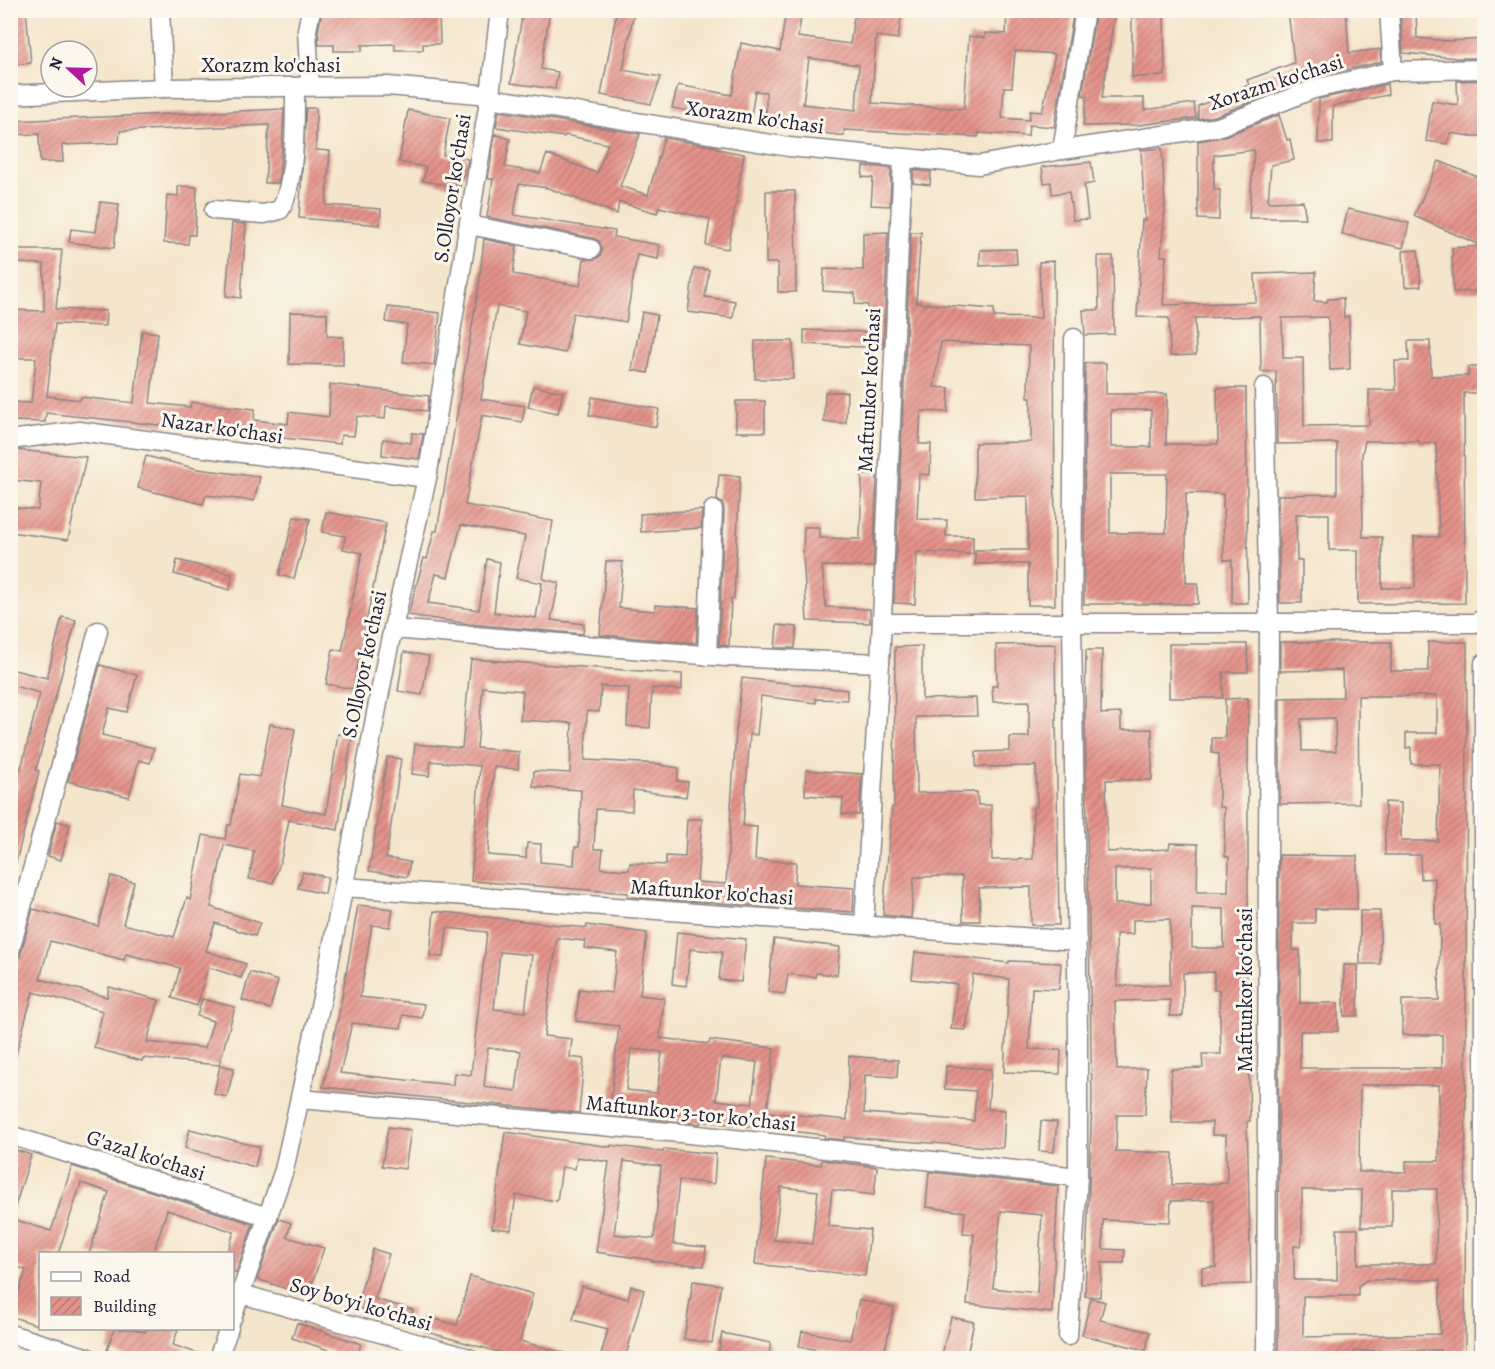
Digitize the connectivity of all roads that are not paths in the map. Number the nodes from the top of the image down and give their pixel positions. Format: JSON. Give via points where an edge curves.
{"nodes":[{"id":1,"x":160,"y":10,"type":"edge"},
{"id":2,"x":311,"y":10,"type":"edge"},
{"id":3,"x":500,"y":10,"type":"edge"},
{"id":4,"x":1085,"y":10,"type":"edge"},
{"id":5,"x":1389,"y":10,"type":"edge"},
{"id":6,"x":1485,"y":69,"type":"edge"},
{"id":7,"x":1393,"y":71,"type":"junction"},
{"id":8,"x":302,"y":87,"type":"junction"},
{"id":9,"x":164,"y":88,"type":"junction"},
{"id":10,"x":10,"y":95,"type":"edge"},
{"id":11,"x":490,"y":95,"type":"junction"},
{"id":12,"x":1062,"y":150,"type":"junction"},
{"id":13,"x":903,"y":158,"type":"junction"},
{"id":14,"x":214,"y":210,"type":"dead end"},
{"id":15,"x":469,"y":225,"type":"junction"},
{"id":16,"x":591,"y":249,"type":"dead end"},
{"id":17,"x":1074,"y":338,"type":"dead end"},
{"id":18,"x":1264,"y":387,"type":"dead end"},
{"id":19,"x":10,"y":440,"type":"edge"},
{"id":20,"x":427,"y":478,"type":"junction"},
{"id":21,"x":713,"y":510,"type":"dead end"},
{"id":22,"x":1485,"y":618,"type":"edge"},
{"id":23,"x":1269,"y":622,"type":"junction"},
{"id":24,"x":882,"y":623,"type":"junction"},
{"id":25,"x":1072,"y":623,"type":"junction"},
{"id":26,"x":393,"y":629,"type":"junction"},
{"id":27,"x":98,"y":631,"type":"dead end"},
{"id":28,"x":707,"y":656,"type":"junction"},
{"id":29,"x":880,"y":663,"type":"junction"},
{"id":30,"x":1485,"y":663,"type":"edge"},
{"id":31,"x":1484,"y":753,"type":"edge"},
{"id":32,"x":344,"y":887,"type":"junction"},
{"id":33,"x":864,"y":925,"type":"junction"},
{"id":34,"x":1077,"y":941,"type":"junction"},
{"id":35,"x":10,"y":950,"type":"edge"},
{"id":36,"x":300,"y":1099,"type":"junction"},
{"id":37,"x":10,"y":1135,"type":"edge"},
{"id":38,"x":1078,"y":1177,"type":"junction"},
{"id":39,"x":268,"y":1217,"type":"junction"},
{"id":40,"x":240,"y":1294,"type":"junction"},
{"id":41,"x":234,"y":1312,"type":"edge"},
{"id":42,"x":229,"y":1330,"type":"edge"},
{"id":43,"x":10,"y":1334,"type":"edge"},
{"id":44,"x":1068,"y":1336,"type":"dead end"},
{"id":45,"x":88,"y":1359,"type":"edge"},
{"id":46,"x":218,"y":1359,"type":"edge"},
{"id":47,"x":469,"y":1359,"type":"edge"},
{"id":48,"x":1266,"y":1359,"type":"edge"},
{"id":49,"x":1484,"y":1359,"type":"edge"}],
"edges":[{"from":1,"to":9,"type":"street"},
{"from":2,"to":8,"type":"street"},
{"from":3,"to":11,"type":"street","name":"S.Olloyor koʻchasi"},
{"from":4,"to":12,"type":"street"},
{"from":5,"to":7,"type":"street"},
{"from":6,"to":7,"type":"street","name":"Xorazm ko'chasi"},
{"from":7,"to":12,"type":"street","name":"Xorazm ko'chasi","via":[[1314,90],[1218,127]]},
{"from":8,"to":9,"type":"street","name":"Xorazm ko'chasi"},
{"from":8,"to":11,"type":"street","name":"Xorazm ko'chasi","via":[[388,86]]},
{"from":8,"to":14,"type":"street","via":[[287,192],[280,210],[264,214]]},
{"from":9,"to":10,"type":"street","name":"Xorazm ko'chasi"},
{"from":11,"to":13,"type":"street","name":"Xorazm ko'chasi","via":[[789,147]]},
{"from":11,"to":15,"type":"street","name":"S.Olloyor koʻchasi"},
{"from":12,"to":13,"type":"street","name":"Xorazm ko'chasi","via":[[978,165]]},
{"from":13,"to":24,"type":"street","name":"Maftunkor koʻchasi"},
{"from":15,"to":16,"type":"street"},
{"from":15,"to":20,"type":"street","name":"S.Olloyor koʻchasi"},
{"from":17,"to":25,"type":"street"},
{"from":18,"to":23,"type":"street","name":"Maftunkor koʻchasi"},
{"from":19,"to":20,"type":"street","name":"Nazar ko'chasi","via":[[78,431]]},
{"from":20,"to":26,"type":"street","name":"S.Olloyor koʻchasi"},
{"from":21,"to":28,"type":"street"},
{"from":22,"to":23,"type":"street","via":[[1474,623]]},
{"from":23,"to":25,"type":"street"},
{"from":23,"to":48,"type":"street","name":"Maftunkor koʻchasi"},
{"from":24,"to":25,"type":"street"},
{"from":24,"to":29,"type":"street","name":"Maftunkor koʻchasi"},
{"from":25,"to":34,"type":"street"},
{"from":26,"to":28,"type":"street"},
{"from":26,"to":32,"type":"street","name":"S.Olloyor koʻchasi"},
{"from":27,"to":35,"type":"street"},
{"from":28,"to":29,"type":"street"},
{"from":29,"to":33,"type":"street","name":"Maftunkor koʻchasi"},
{"from":30,"to":31,"type":"street"},
{"from":31,"to":49,"type":"street"},
{"from":32,"to":33,"type":"street","name":"Maftunkor ko'chasi"},
{"from":32,"to":36,"type":"street","name":"S.Olloyor koʻchasi"},
{"from":33,"to":34,"type":"street","name":"Maftunkor ko'chasi"},
{"from":34,"to":38,"type":"street"},
{"from":36,"to":38,"type":"street","name":"Maftunkor 3-tor koʼchasi","via":[[680,1133]]},
{"from":36,"to":39,"type":"street","name":"S.Olloyor koʻchasi","via":[[284,1170]]},
{"from":37,"to":39,"type":"street","name":"G'azal ko'chasi"},
{"from":38,"to":44,"type":"street"},
{"from":39,"to":40,"type":"street","name":"S.Olloyor koʻchasi"},
{"from":40,"to":41,"type":"street","name":"S.Olloyor koʻchasi"},
{"from":40,"to":47,"type":"street","name":"Soy boʻyi koʻchasi"},
{"from":42,"to":46,"type":"street"},
{"from":43,"to":45,"type":"street"}]}
